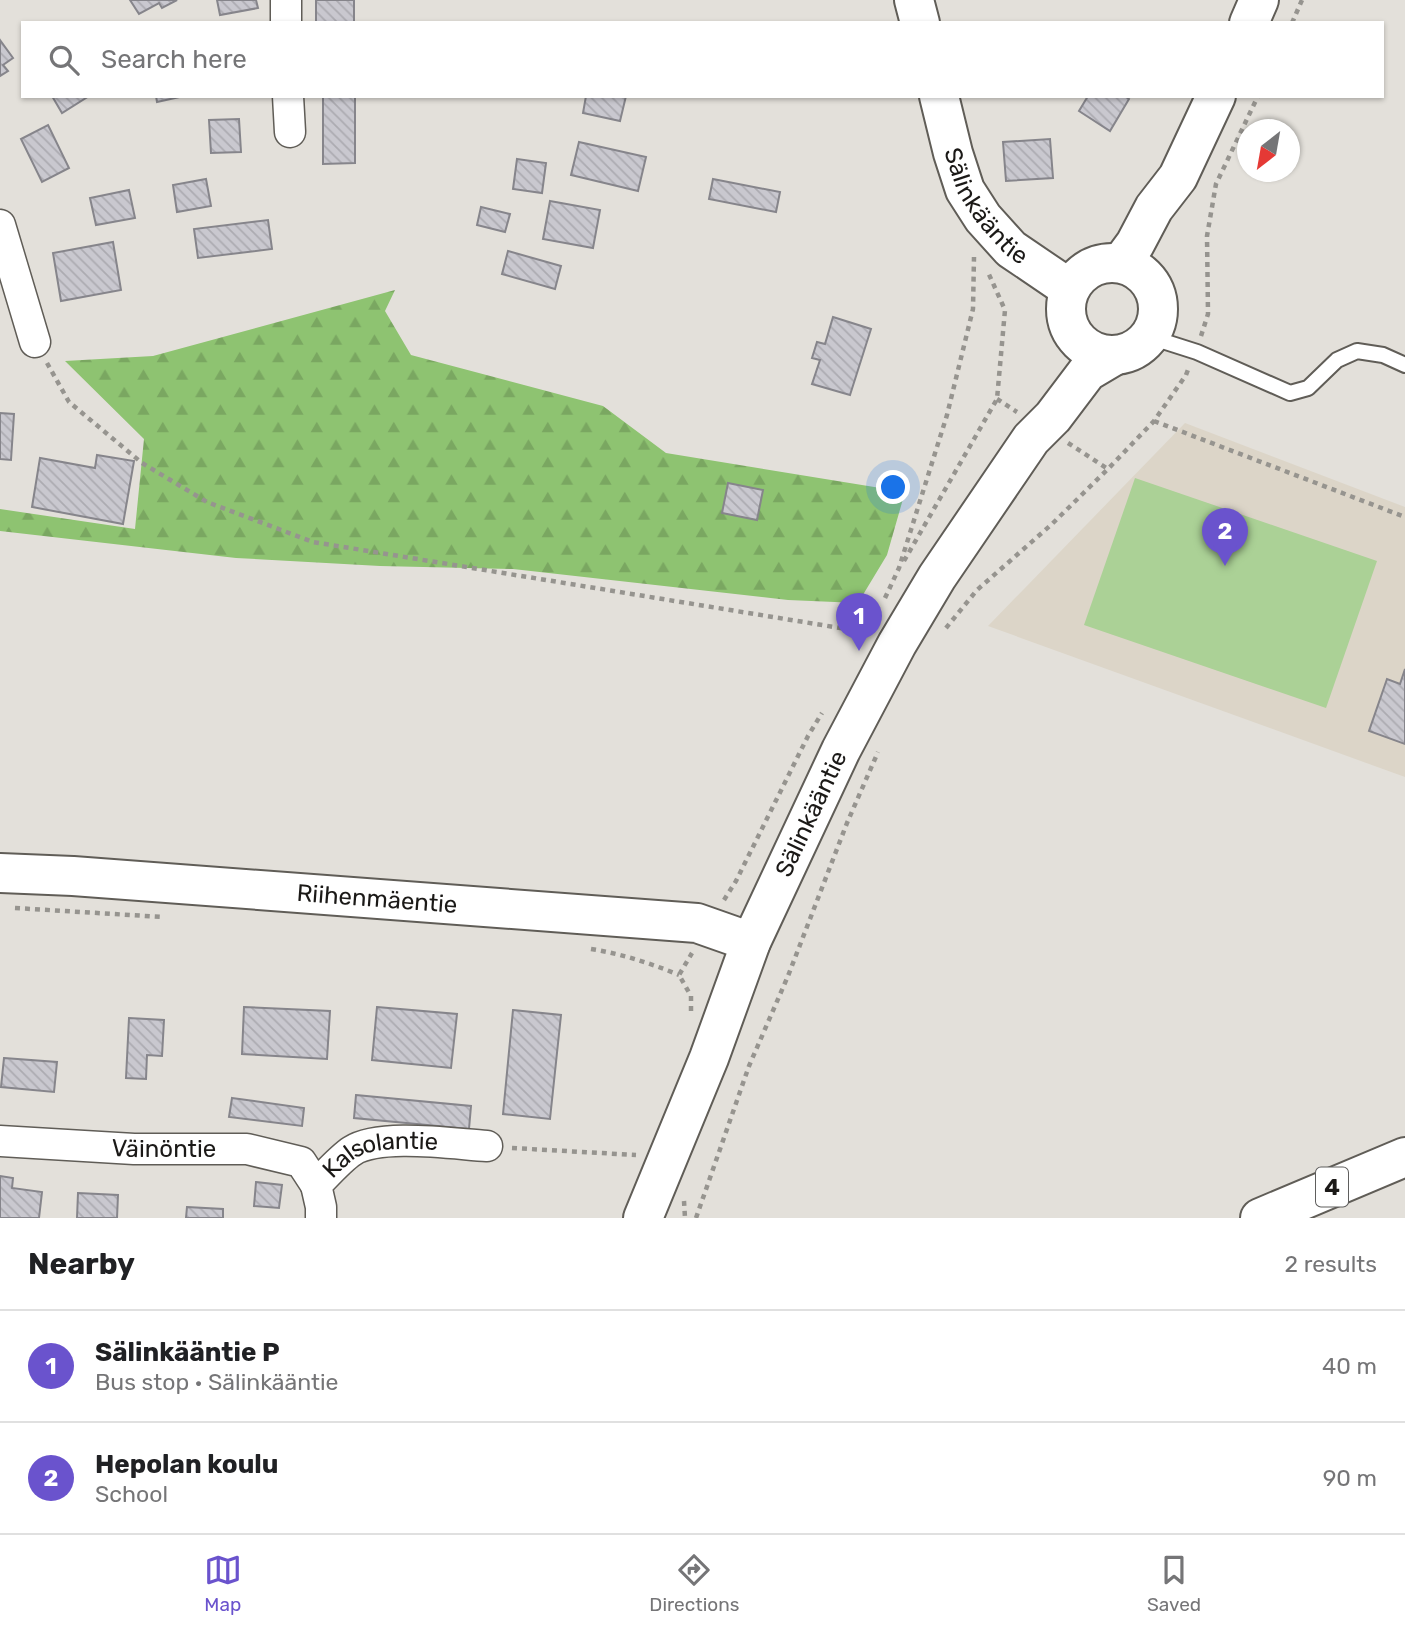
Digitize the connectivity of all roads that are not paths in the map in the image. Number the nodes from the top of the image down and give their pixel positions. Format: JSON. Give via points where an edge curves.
{"nodes":[{"id":1,"x":286,"y":0,"type":"edge"},
{"id":2,"x":914,"y":0,"type":"edge"},
{"id":3,"x":1259,"y":0,"type":"edge"},
{"id":4,"x":286,"y":21,"type":"edge"},
{"id":5,"x":919,"y":21,"type":"edge"},
{"id":6,"x":1250,"y":21,"type":"edge"},
{"id":7,"x":288,"y":98,"type":"edge"},
{"id":8,"x":939,"y":98,"type":"edge"},
{"id":9,"x":1215,"y":98,"type":"edge"},
{"id":10,"x":290,"y":132,"type":"dead end"},
{"id":11,"x":0,"y":225,"type":"edge"},
{"id":12,"x":1134,"y":270,"type":"junction"},
{"id":13,"x":1070,"y":289,"type":"junction"},
{"id":14,"x":1070,"y":329,"type":"junction"},
{"id":15,"x":1150,"y":337,"type":"junction"},
{"id":16,"x":35,"y":342,"type":"road end"},
{"id":17,"x":1114,"y":356,"type":"junction"},
{"id":18,"x":1405,"y":365,"type":"edge"},
{"id":19,"x":1038,"y":431,"type":"junction"},
{"id":20,"x":0,"y":873,"type":"edge"},
{"id":21,"x":751,"y":942,"type":"junction"},
{"id":22,"x":0,"y":1141,"type":"edge"},
{"id":23,"x":487,"y":1146,"type":"road end"},
{"id":24,"x":1405,"y":1157,"type":"edge"},
{"id":25,"x":316,"y":1185,"type":"junction"},
{"id":26,"x":321,"y":1218,"type":"edge"},
{"id":27,"x":643,"y":1218,"type":"edge"},
{"id":28,"x":1259,"y":1218,"type":"edge"}],
"edges":[{"from":1,"to":4,"type":"street"},
{"from":2,"to":5,"type":"main road"},
{"from":3,"to":6,"type":"main road"},
{"from":7,"to":10,"type":"street"},
{"from":8,"to":13,"type":"main road","name":"Sälinkääntie","via":[[965,190],[983,218],[1011,249]]},
{"from":9,"to":12,"type":"main road","via":[[1178,177],[1170,216]]},
{"from":11,"to":16,"type":"street"},
{"from":12,"to":13,"type":"main road","via":[[1106,262],[1091,267]]},
{"from":12,"to":15,"type":"main road","via":[[1156,292],[1157,323]]},
{"from":13,"to":14,"type":"main road","via":[[1066,302]]},
{"from":14,"to":17,"type":"main road","via":[[1088,349]]},
{"from":14,"to":19,"type":"main road","name":"Sälinkääntie","via":[[1067,355],[1041,411]]},
{"from":15,"to":17,"type":"main road","via":[[1140,347]]},
{"from":15,"to":18,"type":"lane","via":[[1197,352],[1290,393],[1308,388],[1337,360],[1357,351]]},
{"from":17,"to":19,"type":"main road","name":"Sälinkääntie","via":[[1087,372]]},
{"from":19,"to":21,"type":"main road","name":"Sälinkääntie","via":[[937,577],[876,639],[841,750]]},
{"from":20,"to":21,"type":"main road","name":"Riihenmäentie","via":[[697,923]]},
{"from":21,"to":27,"type":"main road","name":"Sälinkääntie"},
{"from":22,"to":25,"type":"street","name":"Väinöntie","via":[[134,1149],[247,1149],[301,1162]]},
{"from":23,"to":25,"type":"street","name":"Kalsolantie","via":[[399,1140],[373,1144],[352,1150]]},
{"from":24,"to":28,"type":"main road","number":"4"},
{"from":25,"to":26,"type":"street","name":"Kalsolantie"}]}
